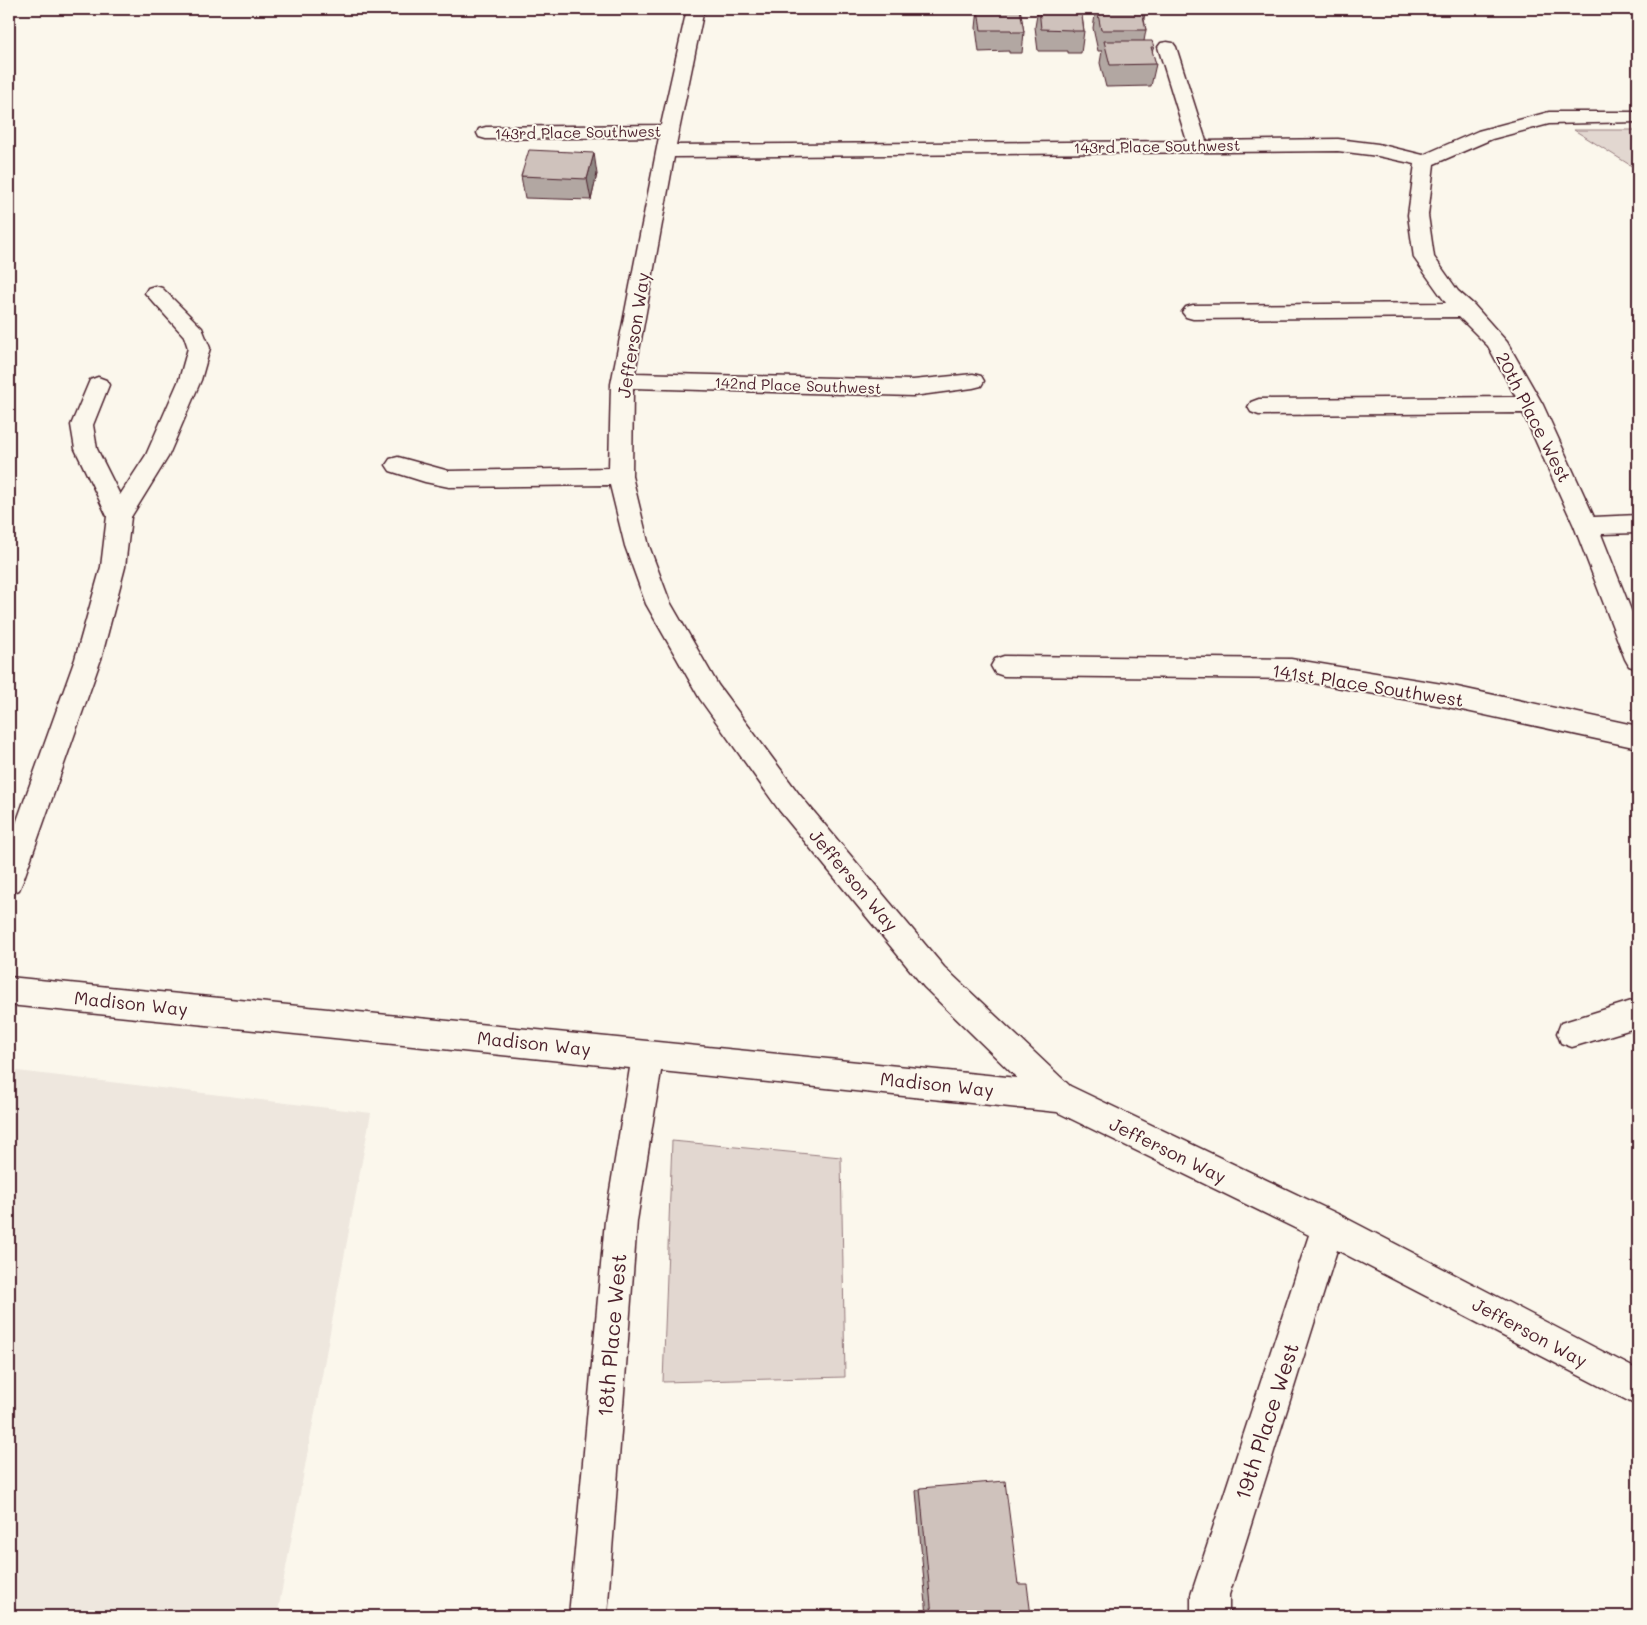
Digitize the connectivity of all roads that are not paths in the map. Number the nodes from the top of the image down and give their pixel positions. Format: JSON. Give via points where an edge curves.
{"nodes":[{"id":1,"x":695,"y":9,"type":"edge"},
{"id":2,"x":1167,"y":47,"type":"dead end"},
{"id":3,"x":1638,"y":118,"type":"edge"},
{"id":4,"x":486,"y":132,"type":"dead end"},
{"id":5,"x":668,"y":141,"type":"junction"},
{"id":6,"x":1198,"y":146,"type":"junction"},
{"id":7,"x":1425,"y":161,"type":"junction"},
{"id":8,"x":155,"y":292,"type":"dead end"},
{"id":9,"x":1466,"y":310,"type":"junction"},
{"id":10,"x":1193,"y":312,"type":"dead end"},
{"id":11,"x":623,"y":380,"type":"junction"},
{"id":12,"x":973,"y":381,"type":"dead end"},
{"id":13,"x":98,"y":385,"type":"dead end"},
{"id":14,"x":1532,"y":405,"type":"junction"},
{"id":15,"x":1259,"y":407,"type":"dead end"},
{"id":16,"x":398,"y":465,"type":"dead end"},
{"id":17,"x":620,"y":476,"type":"junction"},
{"id":18,"x":119,"y":516,"type":"junction"},
{"id":19,"x":1638,"y":524,"type":"edge"},
{"id":20,"x":1586,"y":526,"type":"junction"},
{"id":21,"x":1638,"y":659,"type":"edge"},
{"id":22,"x":1004,"y":666,"type":"dead end"},
{"id":23,"x":1638,"y":737,"type":"edge"},
{"id":24,"x":9,"y":881,"type":"edge"},
{"id":25,"x":9,"y":991,"type":"edge"},
{"id":26,"x":1638,"y":1013,"type":"edge"},
{"id":27,"x":1572,"y":1033,"type":"dead end"},
{"id":28,"x":648,"y":1055,"type":"junction"},
{"id":29,"x":1059,"y":1097,"type":"junction"},
{"id":30,"x":1328,"y":1227,"type":"junction"},
{"id":31,"x":1638,"y":1389,"type":"edge"},
{"id":32,"x":588,"y":1616,"type":"edge"},
{"id":33,"x":1210,"y":1616,"type":"edge"}],
"edges":[{"from":1,"to":5,"type":"street","name":"Jefferson Way"},
{"from":2,"to":6,"type":"street"},
{"from":3,"to":7,"type":"street","via":[[1549,118],[1485,135]]},
{"from":4,"to":5,"type":"street","name":"143rd Place Southwest"},
{"from":5,"to":6,"type":"street","name":"143rd Place Southwest"},
{"from":5,"to":11,"type":"street","name":"Jefferson Way"},
{"from":6,"to":7,"type":"street","name":"143rd Place Southwest","via":[[1338,145]]},
{"from":7,"to":9,"type":"street","name":"20th Place West","via":[[1418,215],[1424,258],[1451,296]]},
{"from":8,"to":18,"type":"street","via":[[194,333],[199,348],[190,380],[157,456]]},
{"from":9,"to":10,"type":"street"},
{"from":9,"to":14,"type":"street","name":"20th Place West","via":[[1496,342]]},
{"from":11,"to":12,"type":"street","name":"142nd Place Southwest","via":[[913,388]]},
{"from":11,"to":17,"type":"street","name":"Jefferson Way"},
{"from":13,"to":18,"type":"street","via":[[82,425],[86,449]]},
{"from":14,"to":15,"type":"street"},
{"from":14,"to":20,"type":"street","name":"20th Place West"},
{"from":16,"to":17,"type":"street","via":[[448,479]]},
{"from":17,"to":29,"type":"street","name":"Jefferson Way","via":[[637,546],[658,604],[709,692],[789,802],[934,977]]},
{"from":18,"to":24,"type":"street","via":[[113,567],[88,659]]},
{"from":19,"to":20,"type":"street"},
{"from":20,"to":21,"type":"street","name":"20th Place West"},
{"from":22,"to":23,"type":"street","name":"141st Place Southwest","via":[[1291,669],[1448,696]]},
{"from":25,"to":28,"type":"street","name":"Madison Way"},
{"from":26,"to":27,"type":"street"},
{"from":28,"to":29,"type":"street","name":"Madison Way"},
{"from":28,"to":32,"type":"street","name":"18th Place West","via":[[621,1221]]},
{"from":29,"to":30,"type":"street","name":"Jefferson Way"},
{"from":30,"to":31,"type":"street","name":"Jefferson Way"},
{"from":30,"to":33,"type":"street","name":"19th Place West","via":[[1210,1595]]}]}
